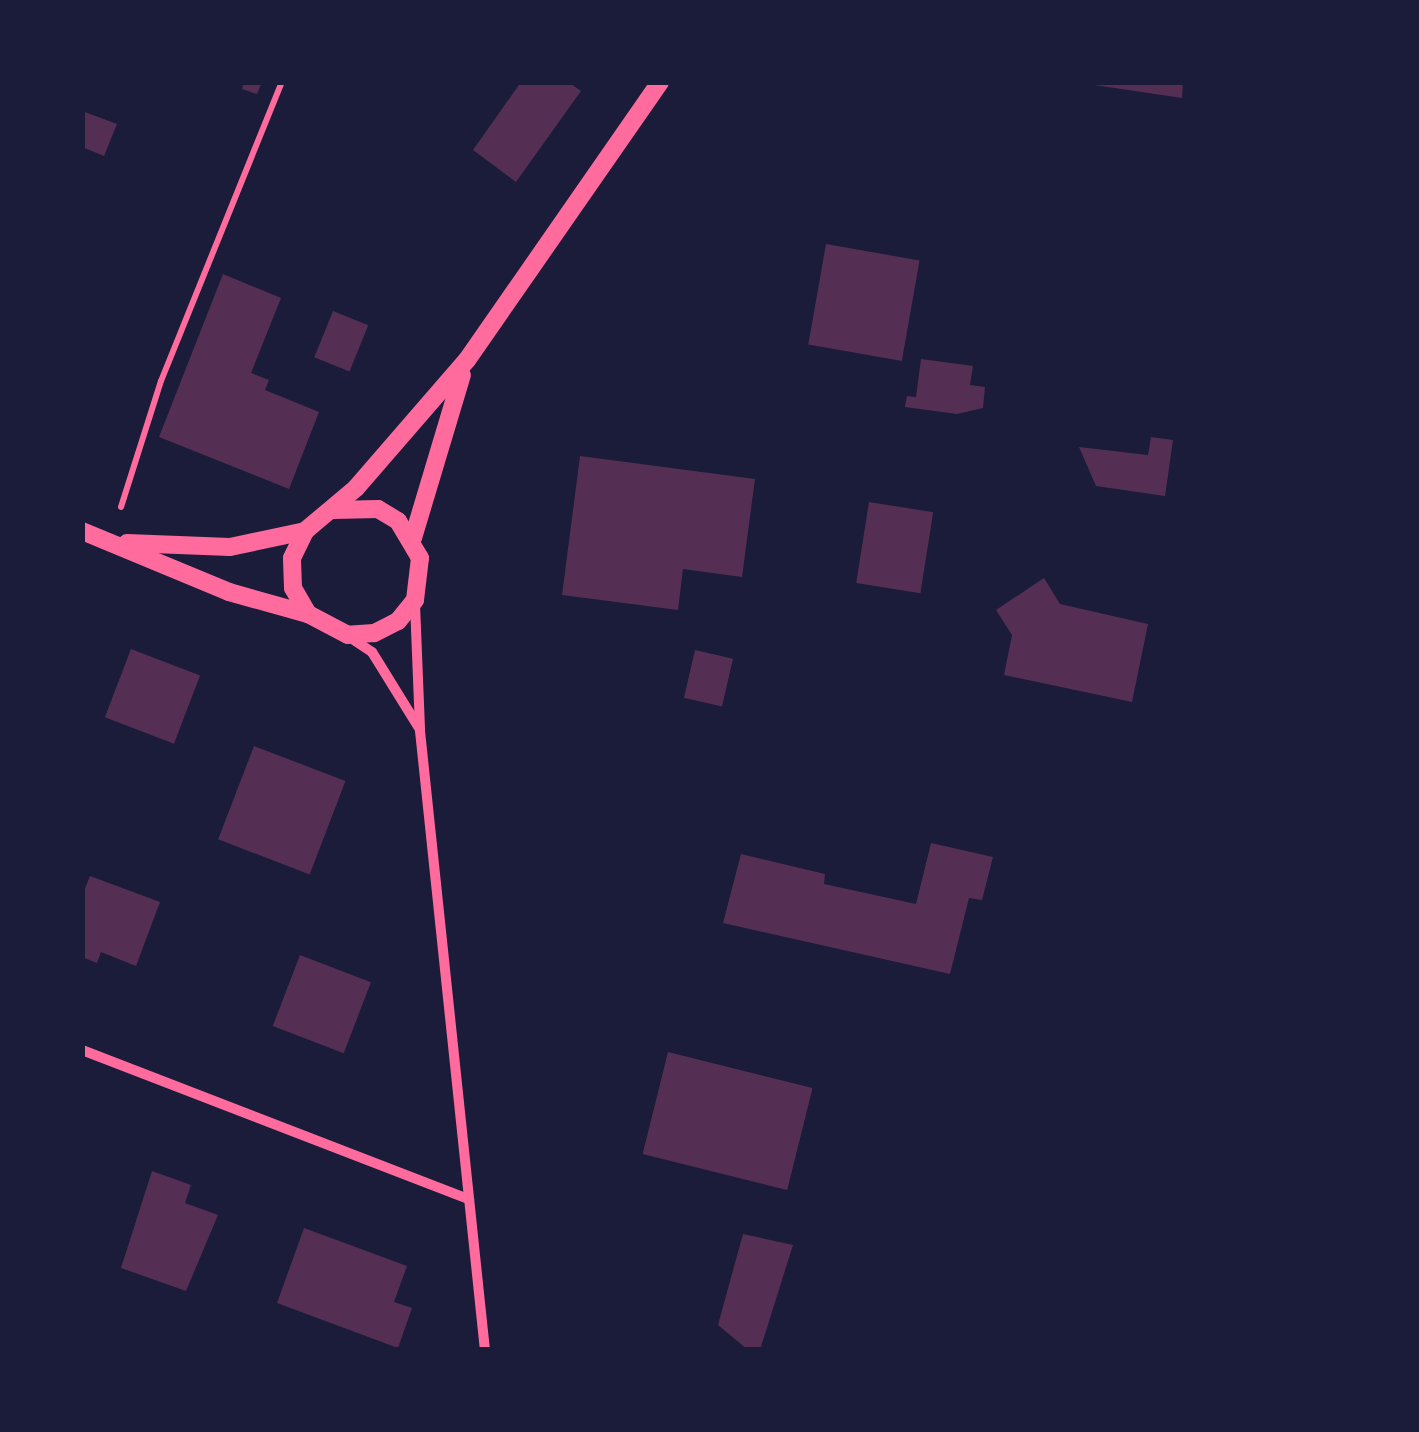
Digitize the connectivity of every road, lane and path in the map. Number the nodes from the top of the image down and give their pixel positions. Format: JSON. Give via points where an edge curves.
{"nodes":[{"id":1,"x":282,"y":82,"type":"edge"},
{"id":2,"x":660,"y":82,"type":"edge"},
{"id":3,"x":467,"y":360,"type":"junction"},
{"id":4,"x":333,"y":510,"type":"junction"},
{"id":5,"x":82,"y":530,"type":"edge"},
{"id":6,"x":304,"y":531,"type":"junction"},
{"id":7,"x":413,"y":538,"type":"junction"},
{"id":8,"x":111,"y":542,"type":"junction"},
{"id":9,"x":415,"y":600,"type":"junction"},
{"id":10,"x":308,"y":614,"type":"junction"},
{"id":11,"x":348,"y":635,"type":"junction"},
{"id":12,"x":420,"y":731,"type":"junction"},
{"id":13,"x":82,"y":1050,"type":"edge"},
{"id":14,"x":469,"y":1199,"type":"junction"},
{"id":15,"x":486,"y":1350,"type":"edge"}],
"edges":[{"from":1,"to":8,"type":"path","via":[[161,381]]},
{"from":2,"to":3,"type":"street"},
{"from":3,"to":4,"type":"street"},
{"from":3,"to":7,"type":"street"},
{"from":4,"to":6,"type":"street"},
{"from":4,"to":7,"type":"street","via":[[378,509]]},
{"from":5,"to":8,"type":"street"},
{"from":6,"to":8,"type":"street","via":[[230,547]]},
{"from":6,"to":10,"type":"street","via":[[292,558],[293,588]]},
{"from":7,"to":9,"type":"street","via":[[421,580]]},
{"from":8,"to":10,"type":"street","via":[[229,592]]},
{"from":9,"to":11,"type":"street","via":[[386,627]]},
{"from":9,"to":12,"type":"street"},
{"from":10,"to":11,"type":"street"},
{"from":11,"to":12,"type":"street","via":[[372,652]]},
{"from":12,"to":14,"type":"street"},
{"from":13,"to":14,"type":"street"},
{"from":14,"to":15,"type":"street"}]}
